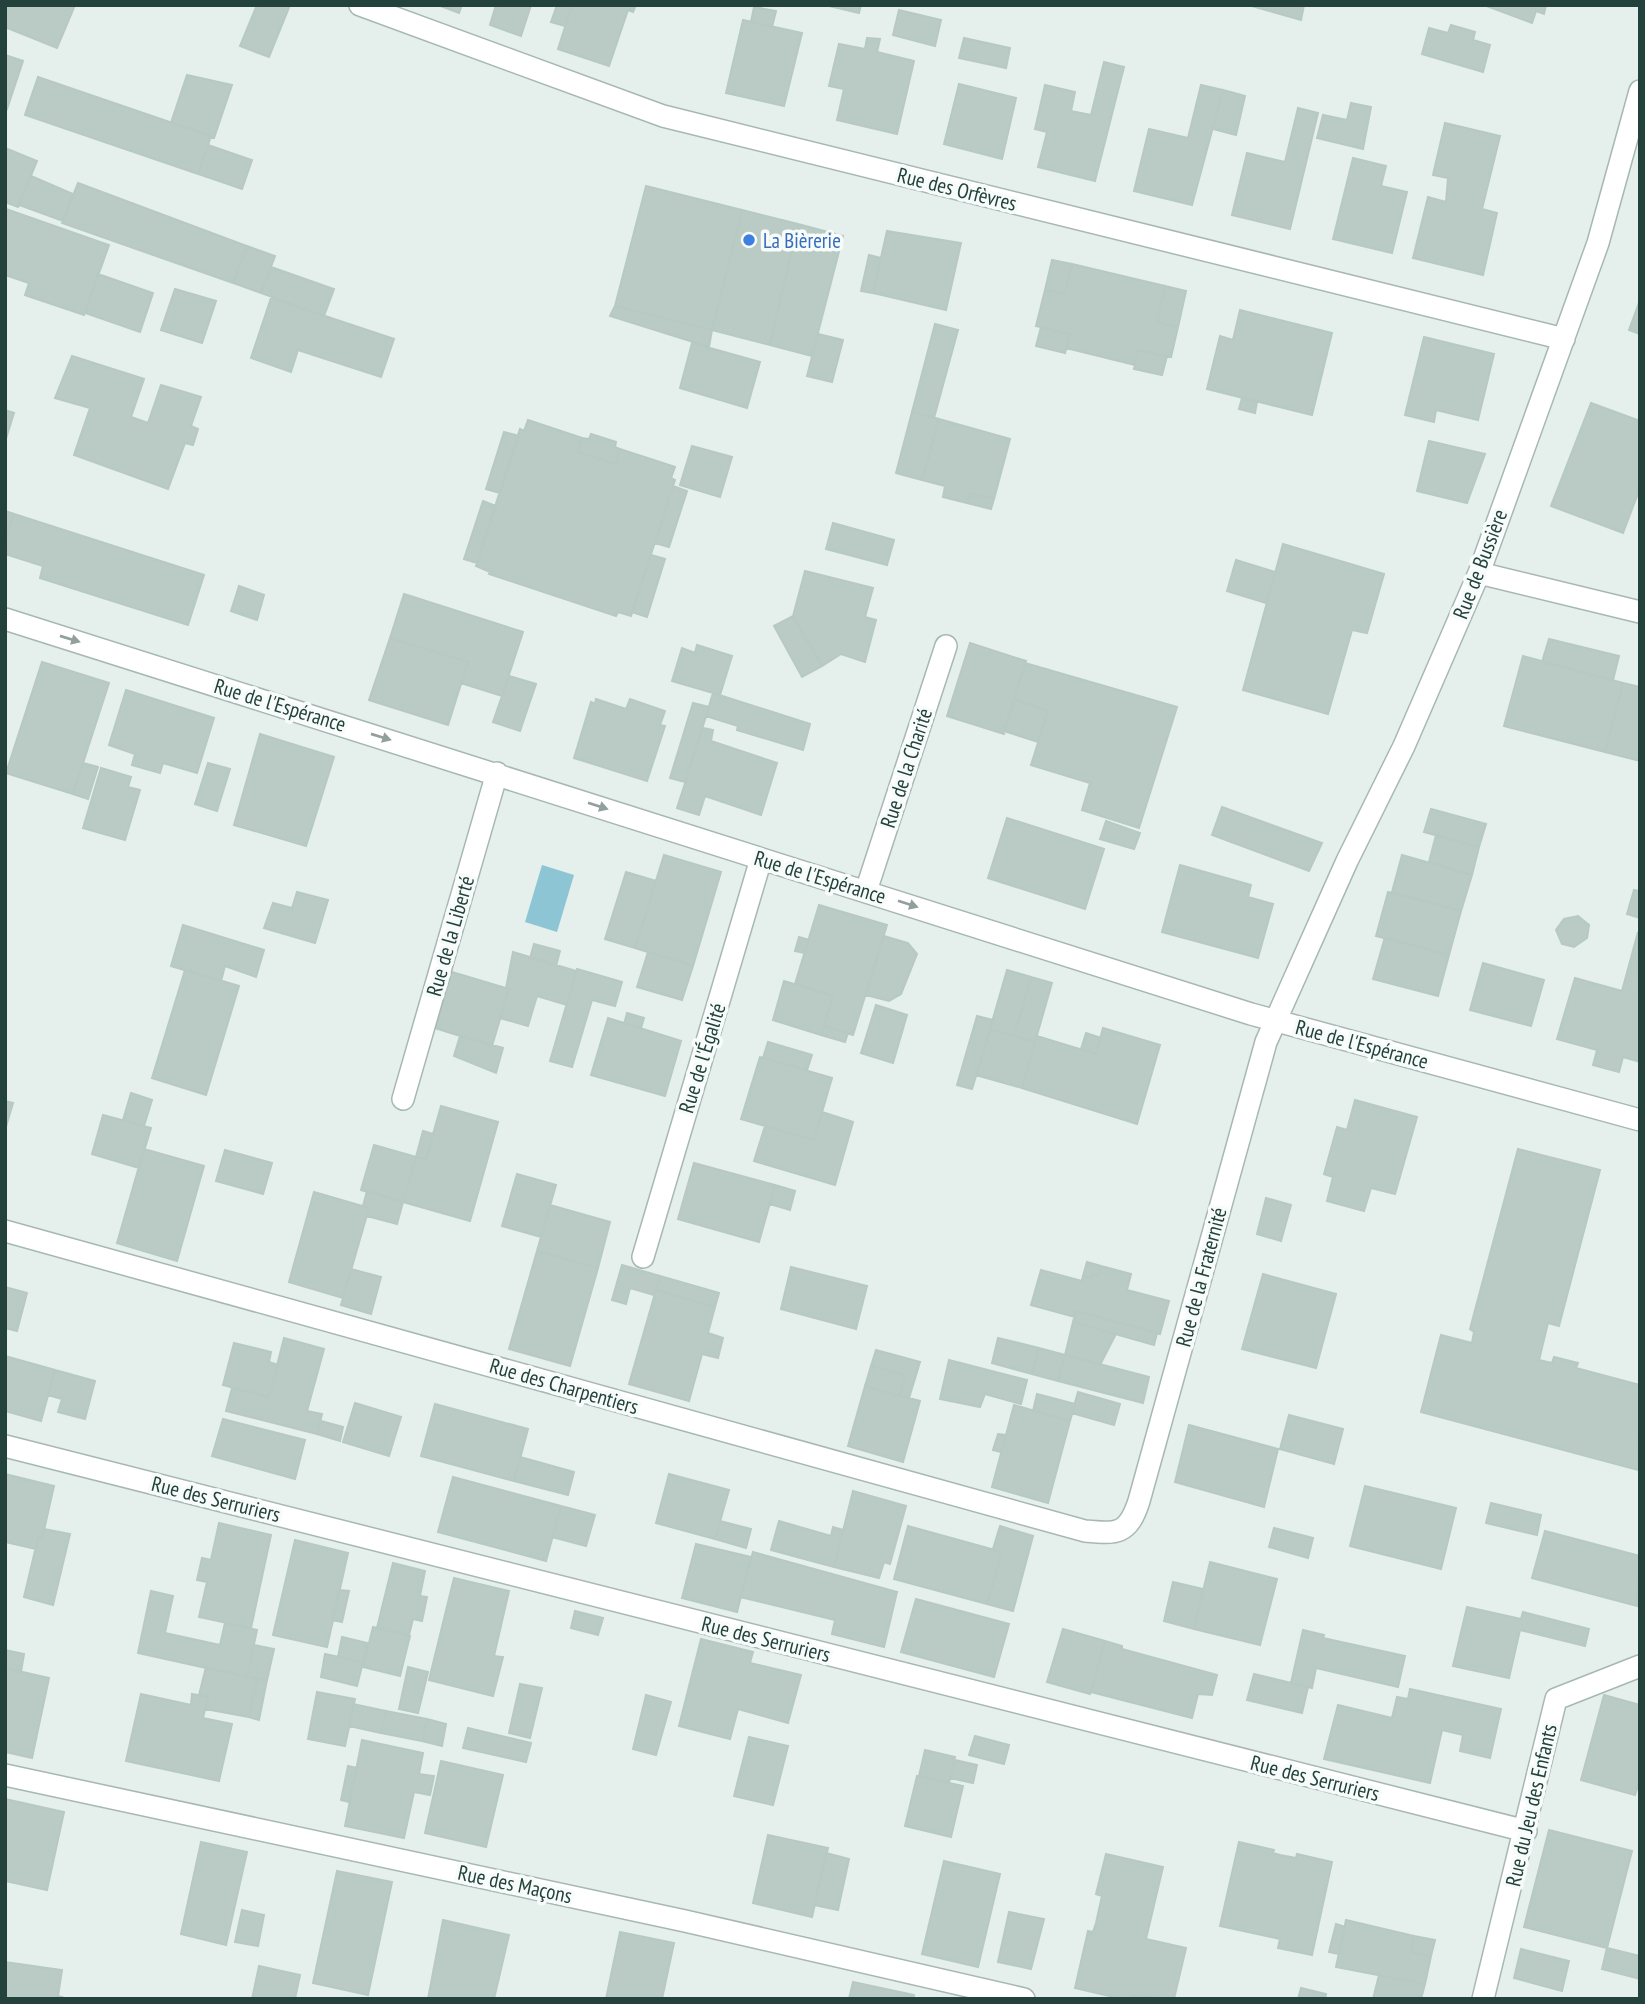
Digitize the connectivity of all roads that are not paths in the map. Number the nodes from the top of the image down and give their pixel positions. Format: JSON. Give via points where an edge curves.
{"nodes":[{"id":1,"x":360,"y":5,"type":"edge"},
{"id":2,"x":1640,"y":91,"type":"edge"},
{"id":3,"x":1564,"y":339,"type":"junction"},
{"id":4,"x":1479,"y":573,"type":"junction"},
{"id":5,"x":1640,"y":612,"type":"edge"},
{"id":6,"x":5,"y":619,"type":"edge"},
{"id":7,"x":946,"y":646,"type":"dead end"},
{"id":8,"x":498,"y":774,"type":"junction"},
{"id":9,"x":761,"y":859,"type":"junction"},
{"id":10,"x":866,"y":891,"type":"junction"},
{"id":11,"x":1274,"y":1020,"type":"junction"},
{"id":12,"x":403,"y":1099,"type":"dead end"},
{"id":13,"x":1640,"y":1120,"type":"edge"},
{"id":14,"x":5,"y":1231,"type":"edge"},
{"id":15,"x":643,"y":1257,"type":"dead end"},
{"id":16,"x":5,"y":1446,"type":"edge"},
{"id":17,"x":1123,"y":1531,"type":"joint"},
{"id":18,"x":1640,"y":1666,"type":"edge"},
{"id":19,"x":5,"y":1775,"type":"edge"},
{"id":20,"x":1526,"y":1831,"type":"junction"},
{"id":21,"x":1024,"y":1999,"type":"edge"},
{"id":22,"x":1483,"y":1999,"type":"edge"}],
"edges":[{"from":1,"to":3,"type":"street","name":"Rue des Orfèvres","via":[[663,116]]},
{"from":2,"to":3,"type":"street","name":"Rue de Bussière","via":[[1614,191]]},
{"from":3,"to":4,"type":"street","name":"Rue de Bussière"},
{"from":4,"to":5,"type":"street"},
{"from":4,"to":11,"type":"street","name":"Rue de Bussière","via":[[1404,746]]},
{"from":6,"to":8,"type":"street","name":"Rue de l'Espérance","one_way":true},
{"from":7,"to":10,"type":"street","name":"Rue de la Charité"},
{"from":8,"to":9,"type":"street","name":"Rue de l'Espérance","one_way":true},
{"from":8,"to":12,"type":"street","name":"Rue de la Liberté"},
{"from":9,"to":10,"type":"street","name":"Rue de l'Espérance"},
{"from":9,"to":15,"type":"street","name":"Rue de l'Égalité"},
{"from":10,"to":11,"type":"street","name":"Rue de l'Espérance","one_way":true},
{"from":11,"to":13,"type":"street","name":"Rue de l'Espérance"},
{"from":11,"to":17,"type":"street","name":"Rue de la Fraternité","via":[[1139,1502]]},
{"from":14,"to":17,"type":"street","name":"Rue des Charpentiers","via":[[1085,1531]]},
{"from":16,"to":20,"type":"street","name":"Rue des Serruriers"},
{"from":18,"to":20,"type":"street","name":"Rue du Jeu des Enfants","via":[[1556,1699]]},
{"from":19,"to":21,"type":"street","name":"Rue des Maçons"},
{"from":20,"to":22,"type":"street","name":"Rue du Jeu des Enfants"}]}
